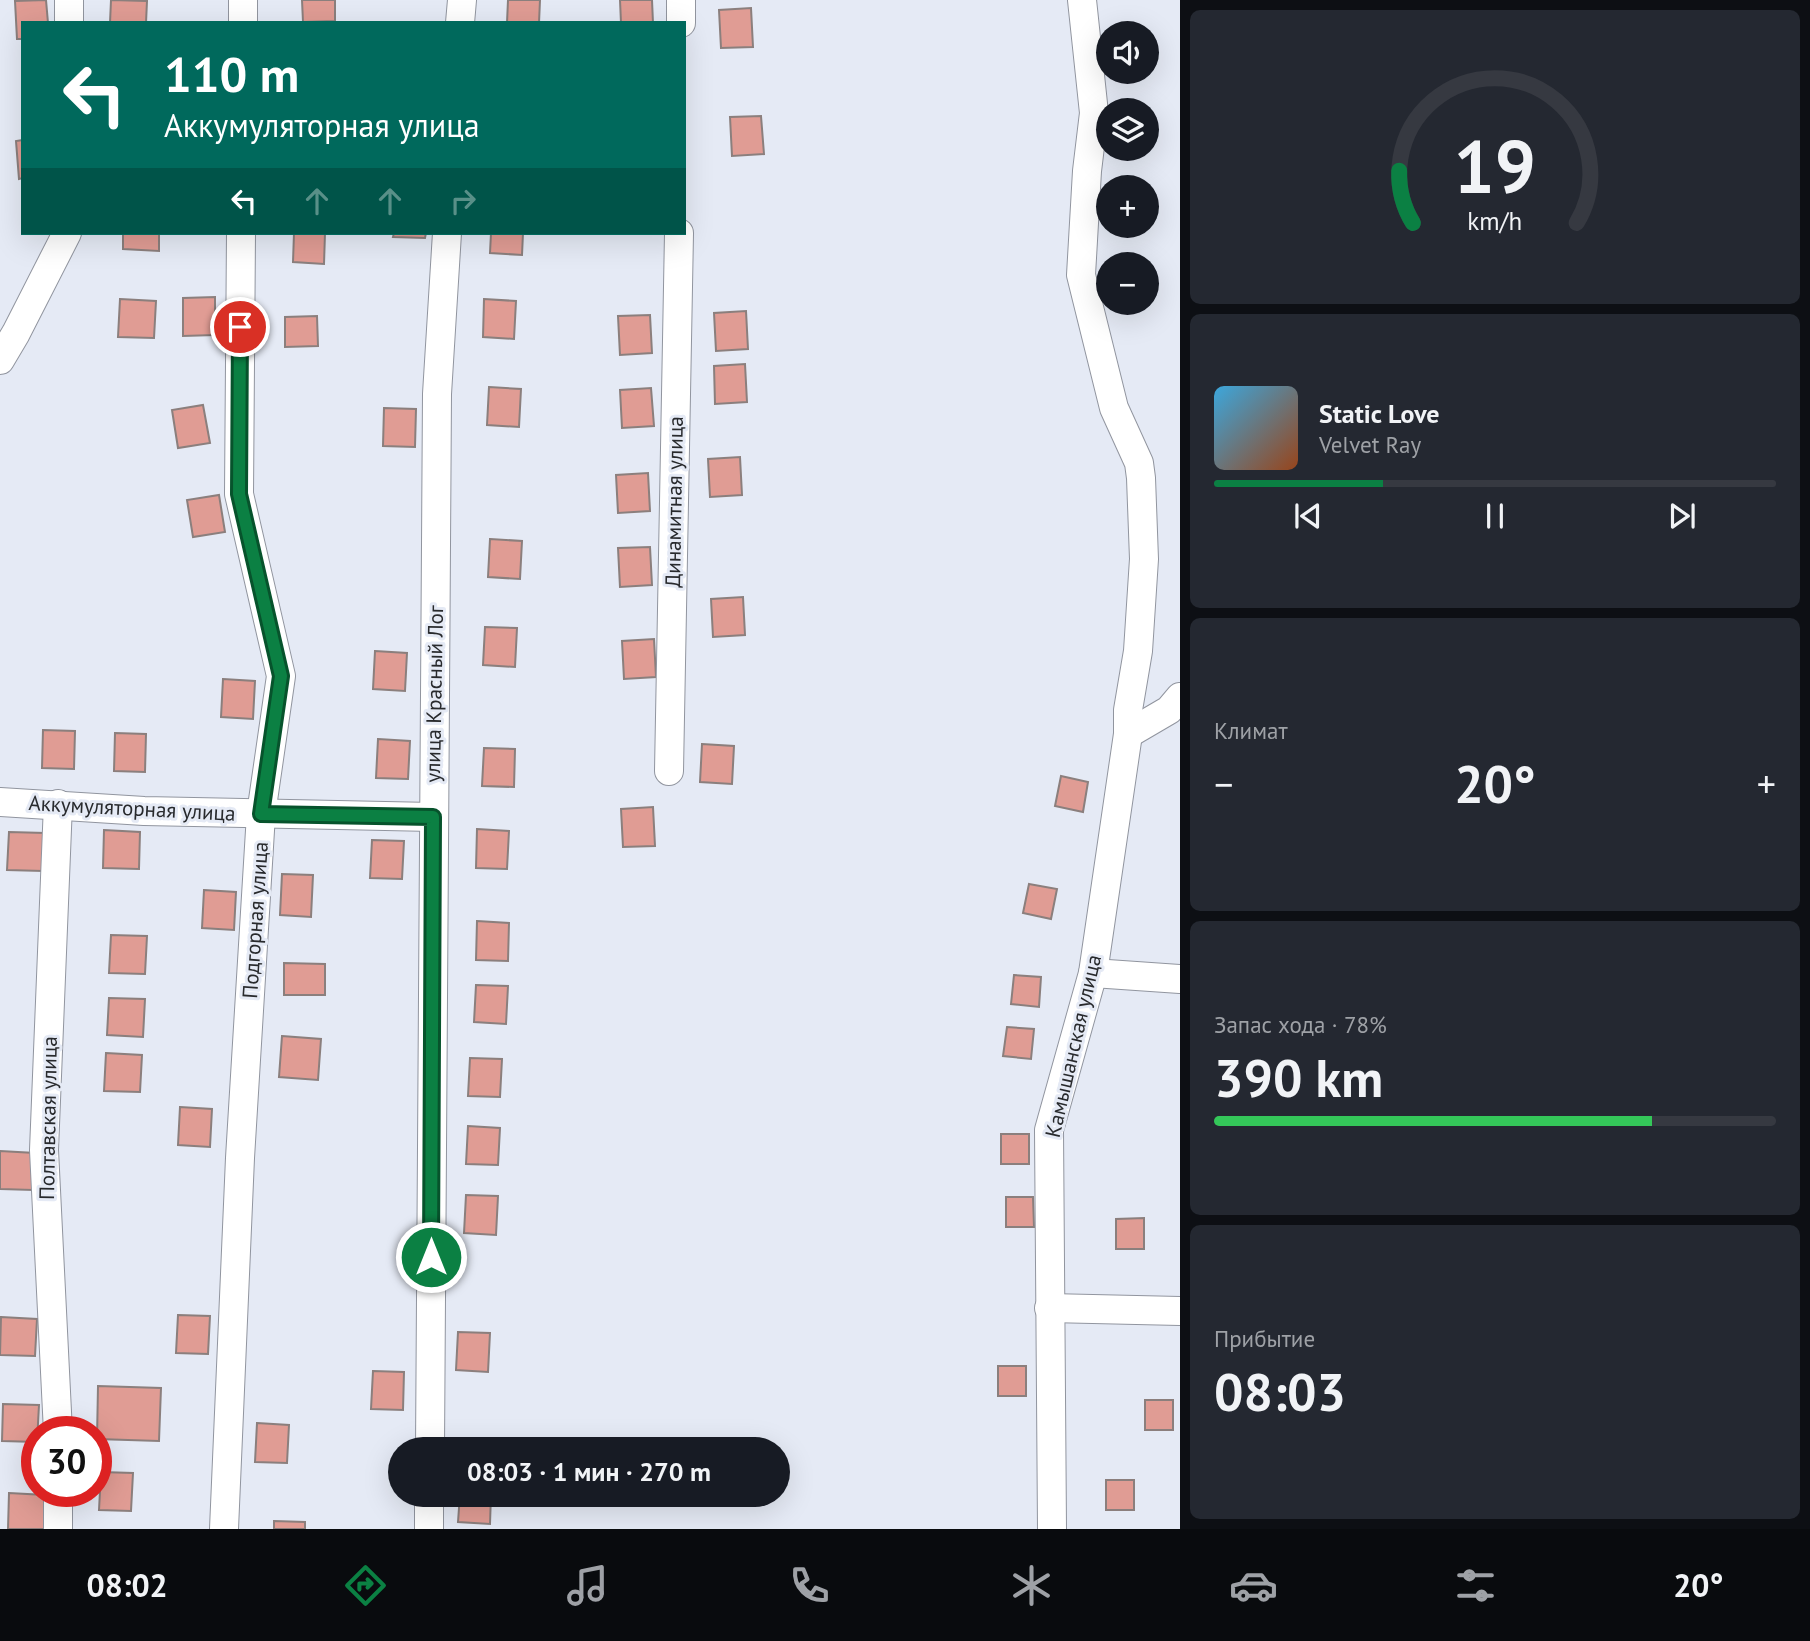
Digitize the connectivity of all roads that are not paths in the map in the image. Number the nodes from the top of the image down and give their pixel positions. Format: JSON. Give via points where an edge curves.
{"nodes":[{"id":1,"x":69,"y":0,"type":"edge"},
{"id":2,"x":243,"y":0,"type":"edge"},
{"id":3,"x":462,"y":0,"type":"edge"},
{"id":4,"x":681,"y":0,"type":"edge"},
{"id":5,"x":1082,"y":0,"type":"edge"},
{"id":6,"x":69,"y":21,"type":"edge"},
{"id":7,"x":243,"y":21,"type":"edge"},
{"id":8,"x":460,"y":21,"type":"edge"},
{"id":9,"x":681,"y":21,"type":"edge"},
{"id":10,"x":66,"y":235,"type":"edge"},
{"id":11,"x":241,"y":235,"type":"edge"},
{"id":12,"x":447,"y":235,"type":"edge"},
{"id":13,"x":679,"y":235,"type":"edge"},
{"id":14,"x":0,"y":360,"type":"edge"},
{"id":15,"x":1180,"y":696,"type":"edge"},
{"id":16,"x":1128,"y":734,"type":"junction"},
{"id":17,"x":669,"y":771,"type":"dead end"},
{"id":18,"x":0,"y":802,"type":"edge"},
{"id":19,"x":58,"y":804,"type":"junction"},
{"id":20,"x":261,"y":814,"type":"junction"},
{"id":21,"x":433,"y":817,"type":"junction"},
{"id":22,"x":1093,"y":973,"type":"junction"},
{"id":23,"x":1180,"y":979,"type":"edge"},
{"id":24,"x":1049,"y":1308,"type":"junction"},
{"id":25,"x":1180,"y":1311,"type":"edge"},
{"id":26,"x":57,"y":1416,"type":"edge"},
{"id":27,"x":430,"y":1437,"type":"edge"},
{"id":28,"x":58,"y":1507,"type":"edge"},
{"id":29,"x":429,"y":1507,"type":"edge"},
{"id":30,"x":58,"y":1529,"type":"edge"},
{"id":31,"x":224,"y":1529,"type":"edge"},
{"id":32,"x":429,"y":1529,"type":"edge"},
{"id":33,"x":1052,"y":1529,"type":"edge"}],
"edges":[{"from":1,"to":6,"type":"street"},
{"from":2,"to":7,"type":"street"},
{"from":3,"to":8,"type":"street"},
{"from":4,"to":9,"type":"street"},
{"from":5,"to":16,"type":"street","name":"Камышанская улица","via":[[1094,113],[1081,275],[1114,408],[1139,463],[1141,478],[1144,559]]},
{"from":10,"to":14,"type":"street"},
{"from":11,"to":20,"type":"street","name":"Подгорная улица","via":[[239,494],[281,676]]},
{"from":12,"to":21,"type":"street","name":"улица Красный Лог","via":[[437,394]]},
{"from":13,"to":17,"type":"street","name":"Динамитная улица"},
{"from":15,"to":16,"type":"street","via":[[1169,710]]},
{"from":16,"to":22,"type":"street","name":"Камышанская улица"},
{"from":18,"to":19,"type":"street","name":"Аккумуляторная улица"},
{"from":19,"to":20,"type":"street","name":"Аккумуляторная улица"},
{"from":19,"to":26,"type":"street","name":"Полтавская улица","via":[[44,1150]]},
{"from":20,"to":21,"type":"street","name":"Аккумуляторная улица"},
{"from":20,"to":31,"type":"street","name":"Подгорная улица"},
{"from":21,"to":27,"type":"street","name":"улица Красный Лог"},
{"from":22,"to":23,"type":"street"},
{"from":22,"to":24,"type":"street","name":"Камышанская улица","via":[[1049,1130]]},
{"from":24,"to":25,"type":"street"},
{"from":24,"to":33,"type":"street","name":"Камышанская улица"},
{"from":28,"to":30,"type":"street"},
{"from":29,"to":32,"type":"street"}]}
